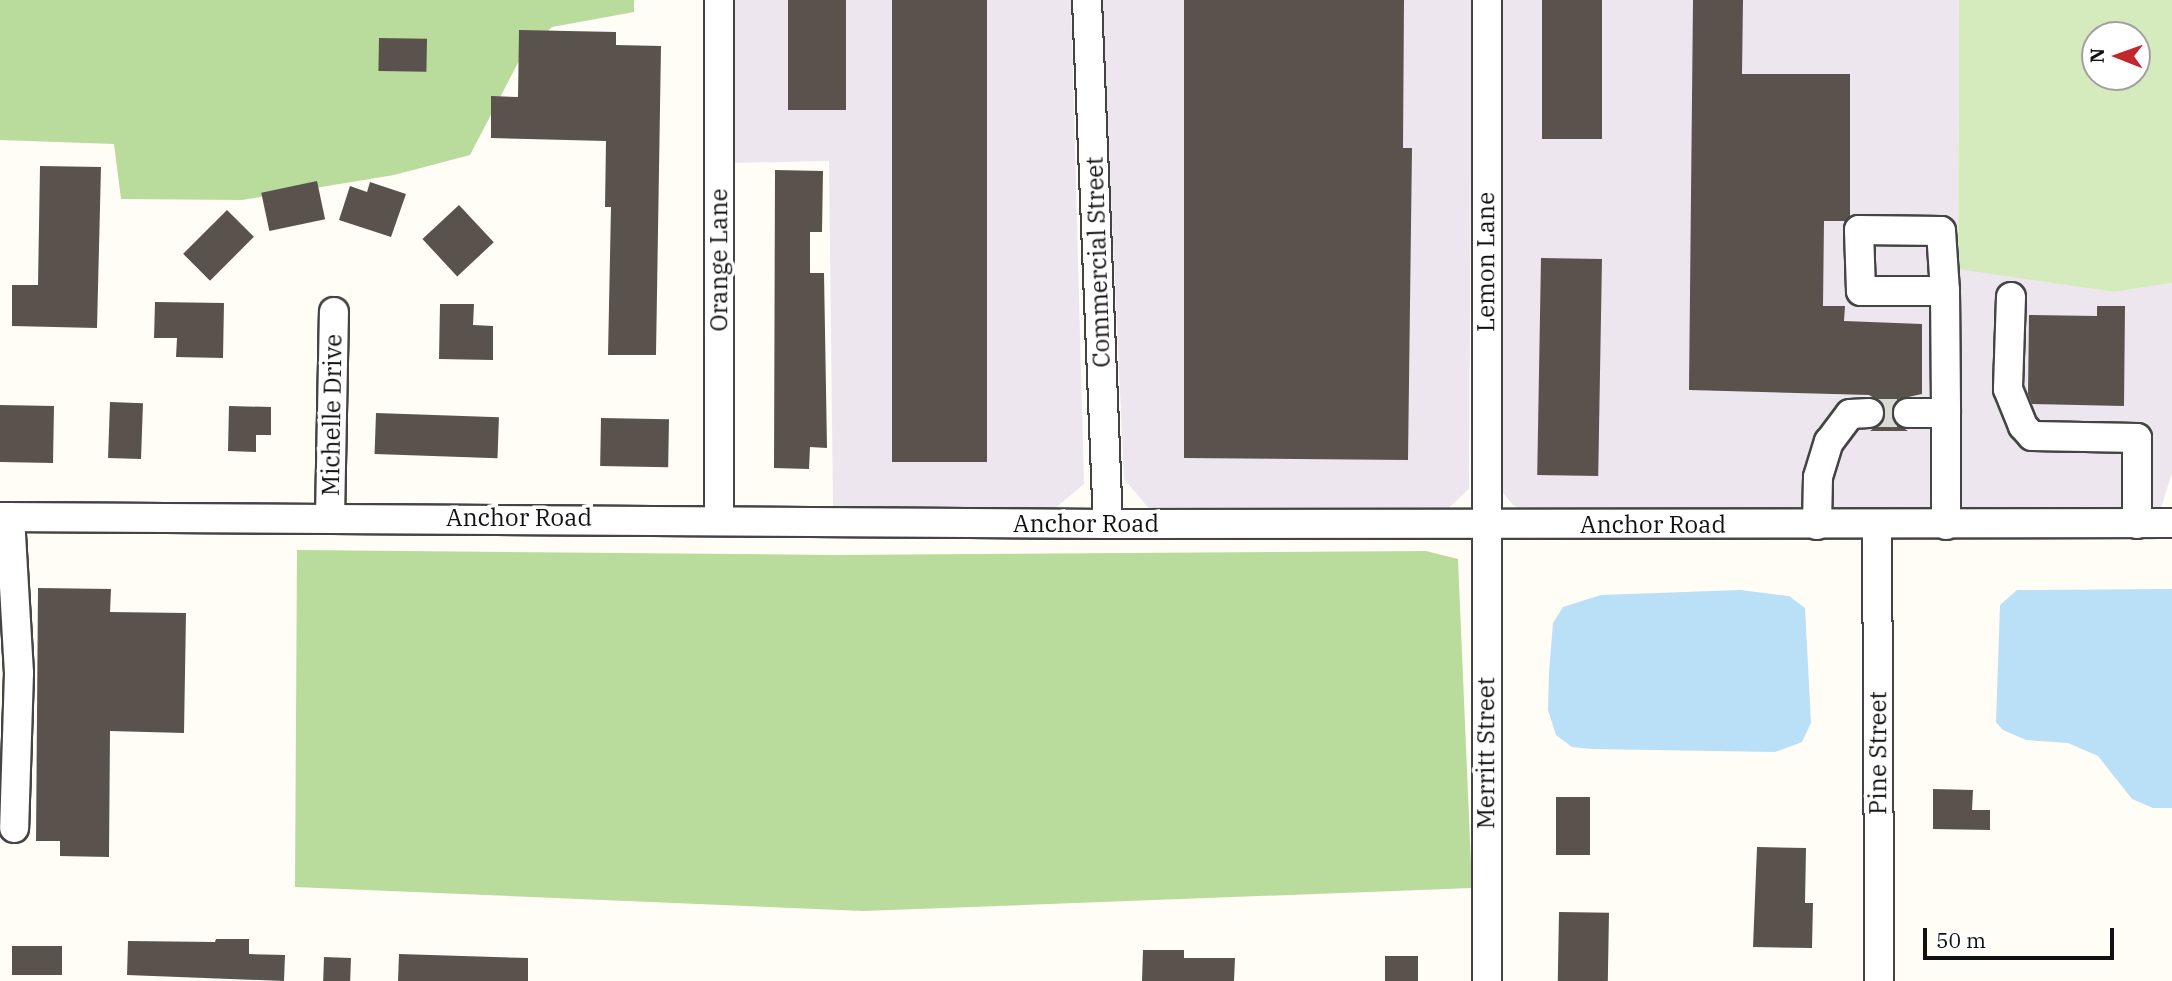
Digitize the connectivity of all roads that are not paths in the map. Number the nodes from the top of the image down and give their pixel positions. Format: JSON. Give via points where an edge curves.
{"nodes":[{"id":1,"x":719,"y":0,"type":"edge"},
{"id":2,"x":1087,"y":0,"type":"edge"},
{"id":3,"x":1487,"y":0,"type":"edge"},
{"id":4,"x":1945,"y":291,"type":"dead end"},
{"id":5,"x":2011,"y":297,"type":"dead end"},
{"id":6,"x":334,"y":312,"type":"dead end"},
{"id":7,"x":1870,"y":413,"type":"tunnel mouth"},
{"id":8,"x":1908,"y":413,"type":"tunnel mouth"},
{"id":9,"x":1946,"y":413,"type":"junction"},
{"id":10,"x":5,"y":517,"type":"edge"},
{"id":11,"x":330,"y":517,"type":"junction"},
{"id":12,"x":719,"y":519,"type":"junction"},
{"id":13,"x":2172,"y":523,"type":"edge"},
{"id":14,"x":1108,"y":524,"type":"junction"},
{"id":15,"x":2137,"y":524,"type":"junction"},
{"id":16,"x":1486,"y":525,"type":"junction"},
{"id":17,"x":1817,"y":525,"type":"junction"},
{"id":18,"x":1877,"y":525,"type":"junction"},
{"id":19,"x":1946,"y":525,"type":"junction"},
{"id":20,"x":10,"y":813,"type":"edge"},
{"id":21,"x":1486,"y":981,"type":"edge"},
{"id":22,"x":1879,"y":981,"type":"edge"}],
"edges":[{"from":1,"to":12,"type":"street","name":"Orange Lane"},
{"from":2,"to":14,"type":"street","name":"Commercial Street"},
{"from":3,"to":16,"type":"street","name":"Lemon Lane"},
{"from":4,"to":9,"type":"street"},
{"from":5,"to":15,"type":"street","via":[[2008,389],[2023,426],[2032,436],[2137,438]]},
{"from":6,"to":11,"type":"street","name":"Michelle Drive"},
{"from":7,"to":17,"type":"street","via":[[1850,414],[1829,442],[1818,477]]},
{"from":8,"to":9,"type":"street"},
{"from":9,"to":19,"type":"street"},
{"from":10,"to":11,"type":"street","name":"Anchor Road"},
{"from":10,"to":20,"type":"street","via":[[19,673]]},
{"from":11,"to":12,"type":"street","name":"Anchor Road"},
{"from":12,"to":14,"type":"street","name":"Anchor Road"},
{"from":13,"to":15,"type":"street","name":"Anchor Road"},
{"from":14,"to":16,"type":"street","name":"Anchor Road"},
{"from":15,"to":19,"type":"street","name":"Anchor Road"},
{"from":16,"to":17,"type":"street","name":"Anchor Road"},
{"from":16,"to":21,"type":"street","name":"Merritt Street"},
{"from":17,"to":18,"type":"street","name":"Anchor Road"},
{"from":18,"to":19,"type":"street","name":"Anchor Road"},
{"from":18,"to":22,"type":"street","name":"Pine Street"}]}
